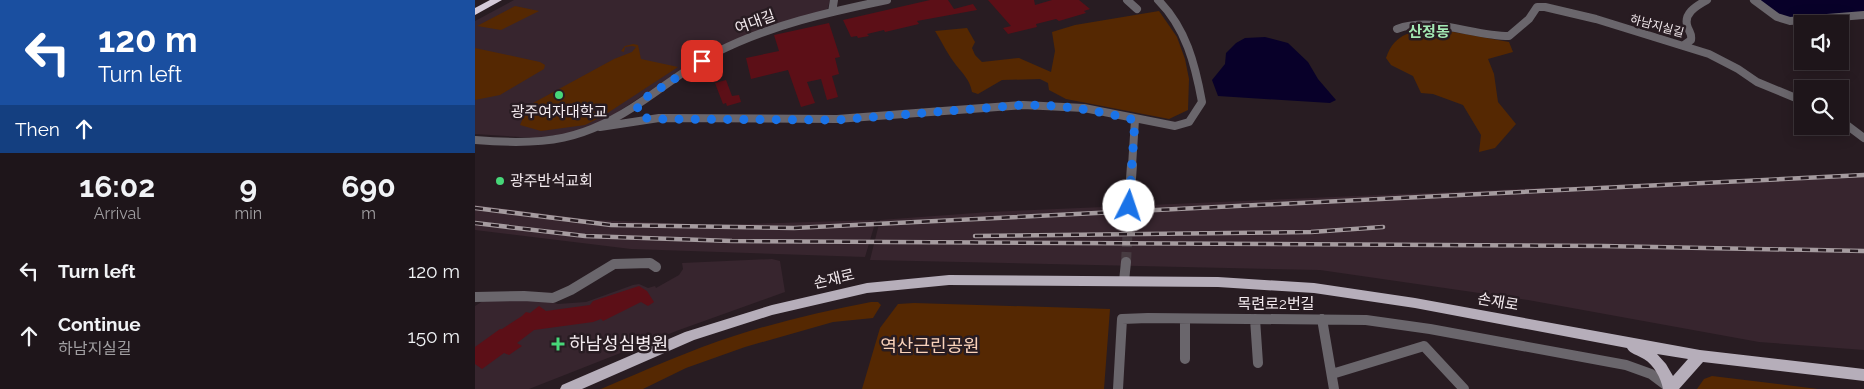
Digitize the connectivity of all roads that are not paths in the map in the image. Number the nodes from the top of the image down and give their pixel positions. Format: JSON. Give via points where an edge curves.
{"nodes":[{"id":1,"x":484,"y":0,"type":"edge"},
{"id":2,"x":497,"y":0,"type":"edge"},
{"id":3,"x":834,"y":0,"type":"edge"},
{"id":4,"x":887,"y":0,"type":"edge"},
{"id":5,"x":1127,"y":0,"type":"edge"},
{"id":6,"x":1158,"y":0,"type":"edge"},
{"id":7,"x":1707,"y":0,"type":"edge"},
{"id":8,"x":1754,"y":0,"type":"edge"},
{"id":9,"x":1545,"y":3,"type":"edge"},
{"id":10,"x":475,"y":4,"type":"edge"},
{"id":11,"x":1137,"y":9,"type":"dead end"},
{"id":12,"x":475,"y":12,"type":"edge"},
{"id":13,"x":832,"y":12,"type":"junction"},
{"id":14,"x":1864,"y":15,"type":"edge"},
{"id":15,"x":1397,"y":28,"type":"dead end"},
{"id":16,"x":1684,"y":45,"type":"junction"},
{"id":17,"x":1794,"y":97,"type":"edge"},
{"id":18,"x":639,"y":102,"type":"junction"},
{"id":19,"x":649,"y":119,"type":"junction"},
{"id":20,"x":1135,"y":120,"type":"junction"},
{"id":21,"x":1849,"y":126,"type":"edge"},
{"id":22,"x":600,"y":127,"type":"junction"},
{"id":23,"x":1863,"y":136,"type":"edge"},
{"id":24,"x":475,"y":140,"type":"edge"},
{"id":25,"x":1129,"y":206,"type":"tunnel mouth"},
{"id":26,"x":1126,"y":262,"type":"tunnel mouth"},
{"id":27,"x":656,"y":267,"type":"dead end"},
{"id":28,"x":1124,"y":281,"type":"junction"},
{"id":29,"x":475,"y":297,"type":"edge"},
{"id":30,"x":1122,"y":319,"type":"joint"},
{"id":31,"x":1185,"y":319,"type":"junction"},
{"id":32,"x":1255,"y":319,"type":"junction"},
{"id":33,"x":1322,"y":319,"type":"junction"},
{"id":34,"x":1430,"y":329,"type":"junction"},
{"id":35,"x":1601,"y":337,"type":"junction"},
{"id":36,"x":1425,"y":346,"type":"junction"},
{"id":37,"x":1700,"y":356,"type":"junction"},
{"id":38,"x":1185,"y":359,"type":"dead end"},
{"id":39,"x":1258,"y":364,"type":"dead end"},
{"id":40,"x":1332,"y":374,"type":"junction"},
{"id":41,"x":1864,"y":376,"type":"edge"},
{"id":42,"x":567,"y":389,"type":"edge"},
{"id":43,"x":1118,"y":389,"type":"edge"},
{"id":44,"x":1334,"y":389,"type":"edge"},
{"id":45,"x":1464,"y":389,"type":"edge"},
{"id":46,"x":1670,"y":389,"type":"edge"}],
"edges":[{"from":1,"to":10,"type":"highway"},
{"from":2,"to":12,"type":"highway"},
{"from":3,"to":13,"type":"street"},
{"from":4,"to":13,"type":"street","name":"여대길"},
{"from":5,"to":11,"type":"street"},
{"from":6,"to":20,"type":"street","via":[[1184,35],[1202,102],[1189,122],[1175,126]]},
{"from":7,"to":16,"type":"street","via":[[1690,11],[1687,21],[1692,36]]},
{"from":8,"to":14,"type":"street","via":[[1790,21]]},
{"from":9,"to":15,"type":"street","name":"하남지실길","via":[[1509,36],[1428,24]]},
{"from":9,"to":16,"type":"street","name":"하남지실길"},
{"from":13,"to":18,"type":"street","name":"여대길","via":[[761,33],[731,46],[687,69]]},
{"from":16,"to":17,"type":"street","name":"하남지실길","via":[[1709,54],[1757,82]]},
{"from":18,"to":19,"type":"street","via":[[637,113]]},
{"from":18,"to":22,"type":"street","name":"여대길"},
{"from":19,"to":20,"type":"street","via":[[837,120],[1054,105],[1084,108]]},
{"from":19,"to":22,"type":"street"},
{"from":20,"to":25,"type":"street"},
{"from":21,"to":23,"type":"street"},
{"from":22,"to":24,"type":"street","name":"여대길","via":[[542,142]]},
{"from":26,"to":28,"type":"street"},
{"from":27,"to":29,"type":"street","via":[[650,262],[615,264],[553,298]]},
{"from":28,"to":35,"type":"main road","name":"손재로","via":[[1256,284],[1333,290]]},
{"from":28,"to":42,"type":"main road","name":"손재로","via":[[949,280],[867,288],[772,310],[690,336]]},
{"from":30,"to":31,"type":"street","name":"목련로2번길"},
{"from":30,"to":43,"type":"street"},
{"from":31,"to":32,"type":"street","name":"목련로2번길"},
{"from":31,"to":38,"type":"street"},
{"from":32,"to":33,"type":"street","name":"목련로2번길"},
{"from":32,"to":39,"type":"street"},
{"from":33,"to":34,"type":"street","name":"목련로2번길","via":[[1366,320]]},
{"from":33,"to":40,"type":"street"},
{"from":34,"to":36,"type":"street"},
{"from":34,"to":46,"type":"street","name":"목련로2번길","via":[[1626,365],[1651,374]]},
{"from":35,"to":37,"type":"main road","name":"손재로"},
{"from":35,"to":46,"type":"main road","via":[[1655,358],[1662,366]]},
{"from":36,"to":40,"type":"street"},
{"from":36,"to":45,"type":"street"},
{"from":37,"to":41,"type":"main road","name":"손재로"},
{"from":37,"to":46,"type":"main road"},
{"from":40,"to":44,"type":"street"}]}
